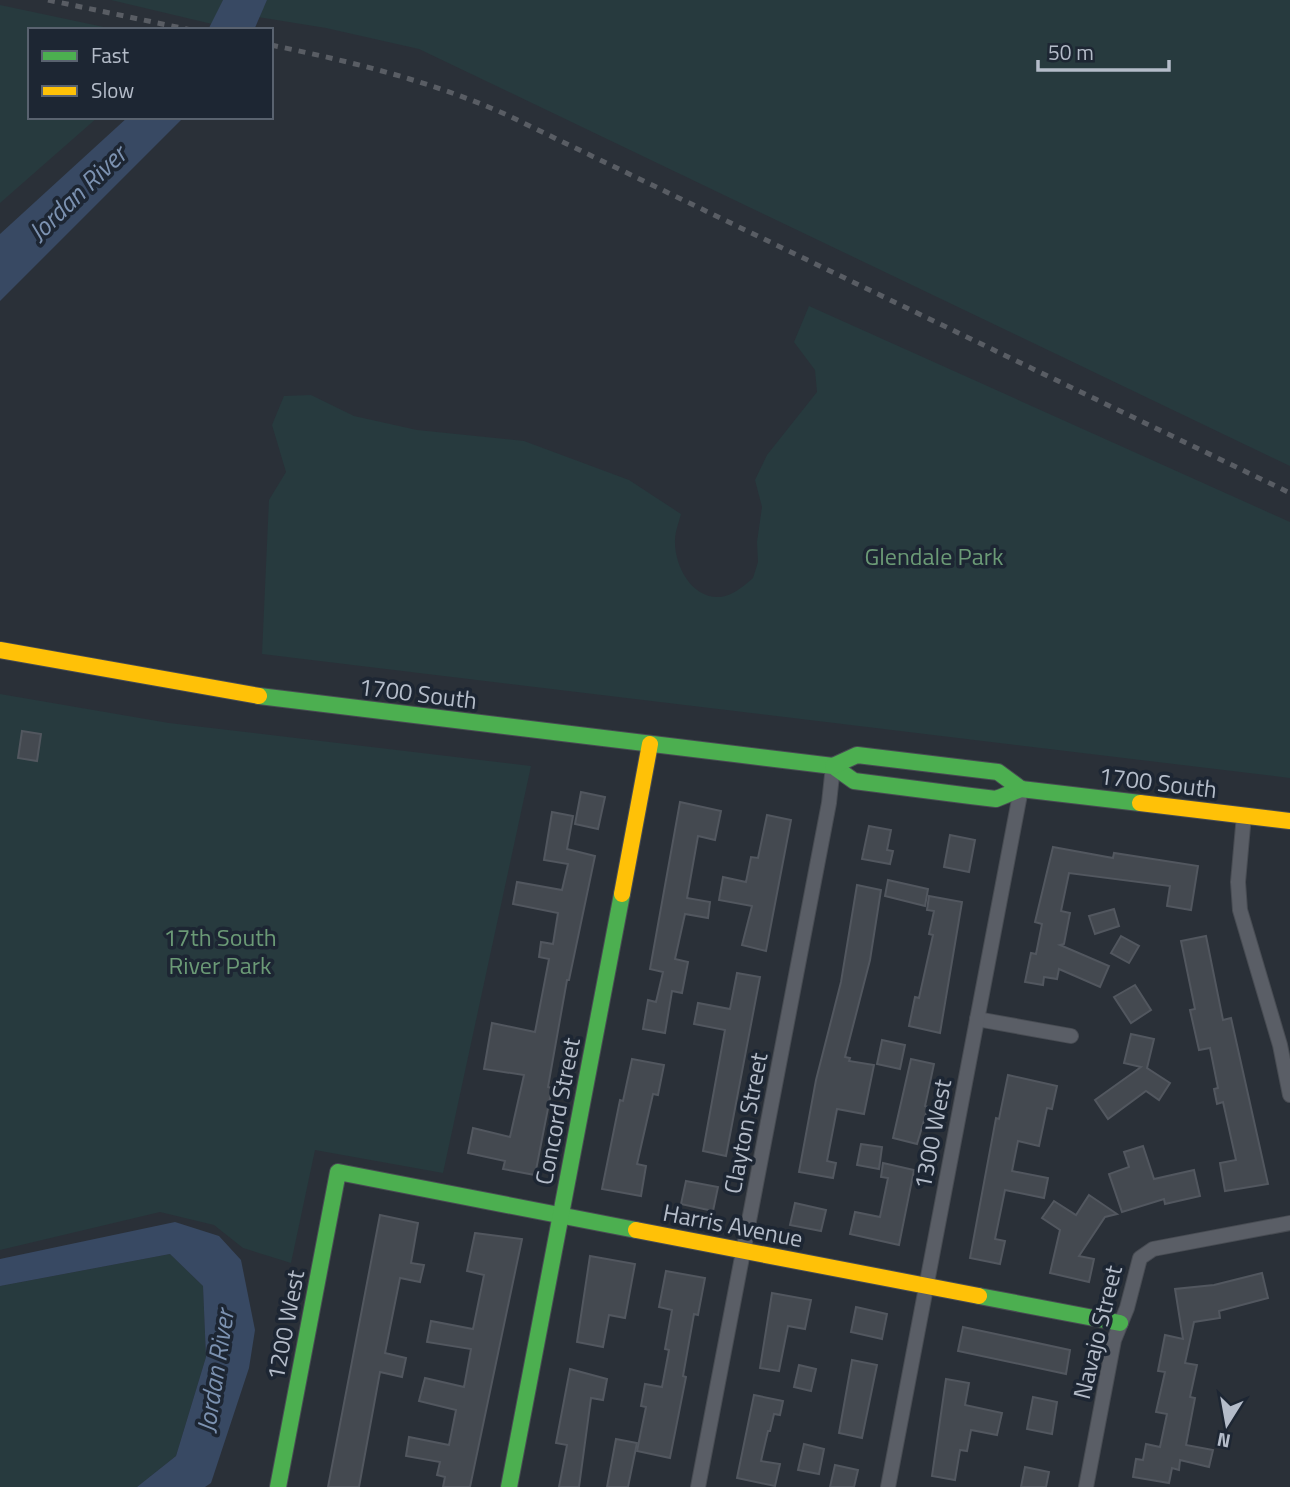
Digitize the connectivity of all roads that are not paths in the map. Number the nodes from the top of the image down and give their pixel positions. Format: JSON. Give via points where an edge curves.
{"nodes":[{"id":1,"x":0,"y":650,"type":"edge"},
{"id":2,"x":650,"y":744,"type":"junction"},
{"id":3,"x":833,"y":766,"type":"junction"},
{"id":4,"x":1021,"y":789,"type":"junction"},
{"id":5,"x":1244,"y":816,"type":"junction"},
{"id":6,"x":1290,"y":821,"type":"edge"},
{"id":7,"x":977,"y":1019,"type":"junction"},
{"id":8,"x":1071,"y":1036,"type":"dead end"},
{"id":9,"x":1290,"y":1095,"type":"edge"},
{"id":10,"x":338,"y":1172,"type":"joint"},
{"id":11,"x":561,"y":1215,"type":"junction"},
{"id":12,"x":1290,"y":1223,"type":"edge"},
{"id":13,"x":743,"y":1250,"type":"junction"},
{"id":14,"x":926,"y":1286,"type":"junction"},
{"id":15,"x":1120,"y":1324,"type":"junction"},
{"id":16,"x":278,"y":1487,"type":"edge"},
{"id":17,"x":509,"y":1487,"type":"edge"},
{"id":18,"x":698,"y":1487,"type":"edge"},
{"id":19,"x":888,"y":1487,"type":"edge"},
{"id":20,"x":1086,"y":1487,"type":"edge"}],
"edges":[{"from":1,"to":2,"type":"street","name":"1700 South","via":[[236,693]]},
{"from":2,"to":3,"type":"street","name":"1700 South"},
{"from":2,"to":11,"type":"street","name":"Concord Street"},
{"from":3,"to":4,"type":"street","name":"1700 South","via":[[853,781],[996,799]]},
{"from":3,"to":4,"type":"street","name":"1700 South","via":[[857,755],[975,769],[998,772]]},
{"from":3,"to":13,"type":"street","name":"Clayton Street"},
{"from":4,"to":5,"type":"street","name":"1700 South"},
{"from":4,"to":7,"type":"street","name":"1300 West"},
{"from":5,"to":6,"type":"street","name":"1700 South"},
{"from":5,"to":9,"type":"street","via":[[1240,910]]},
{"from":7,"to":8,"type":"street"},
{"from":7,"to":14,"type":"street","name":"1300 West"},
{"from":10,"to":11,"type":"street","name":"Harris Avenue"},
{"from":10,"to":16,"type":"street","name":"1200 West"},
{"from":11,"to":13,"type":"street","name":"Harris Avenue"},
{"from":11,"to":17,"type":"street","name":"Concord Street"},
{"from":12,"to":15,"type":"street","name":"Navajo Street","via":[[1145,1253],[1136,1266]]},
{"from":13,"to":14,"type":"street","name":"Harris Avenue"},
{"from":13,"to":18,"type":"street","name":"Clayton Street"},
{"from":14,"to":15,"type":"street","name":"Harris Avenue"},
{"from":14,"to":19,"type":"street","name":"1300 West"},
{"from":15,"to":20,"type":"street","name":"Navajo Street"}]}
